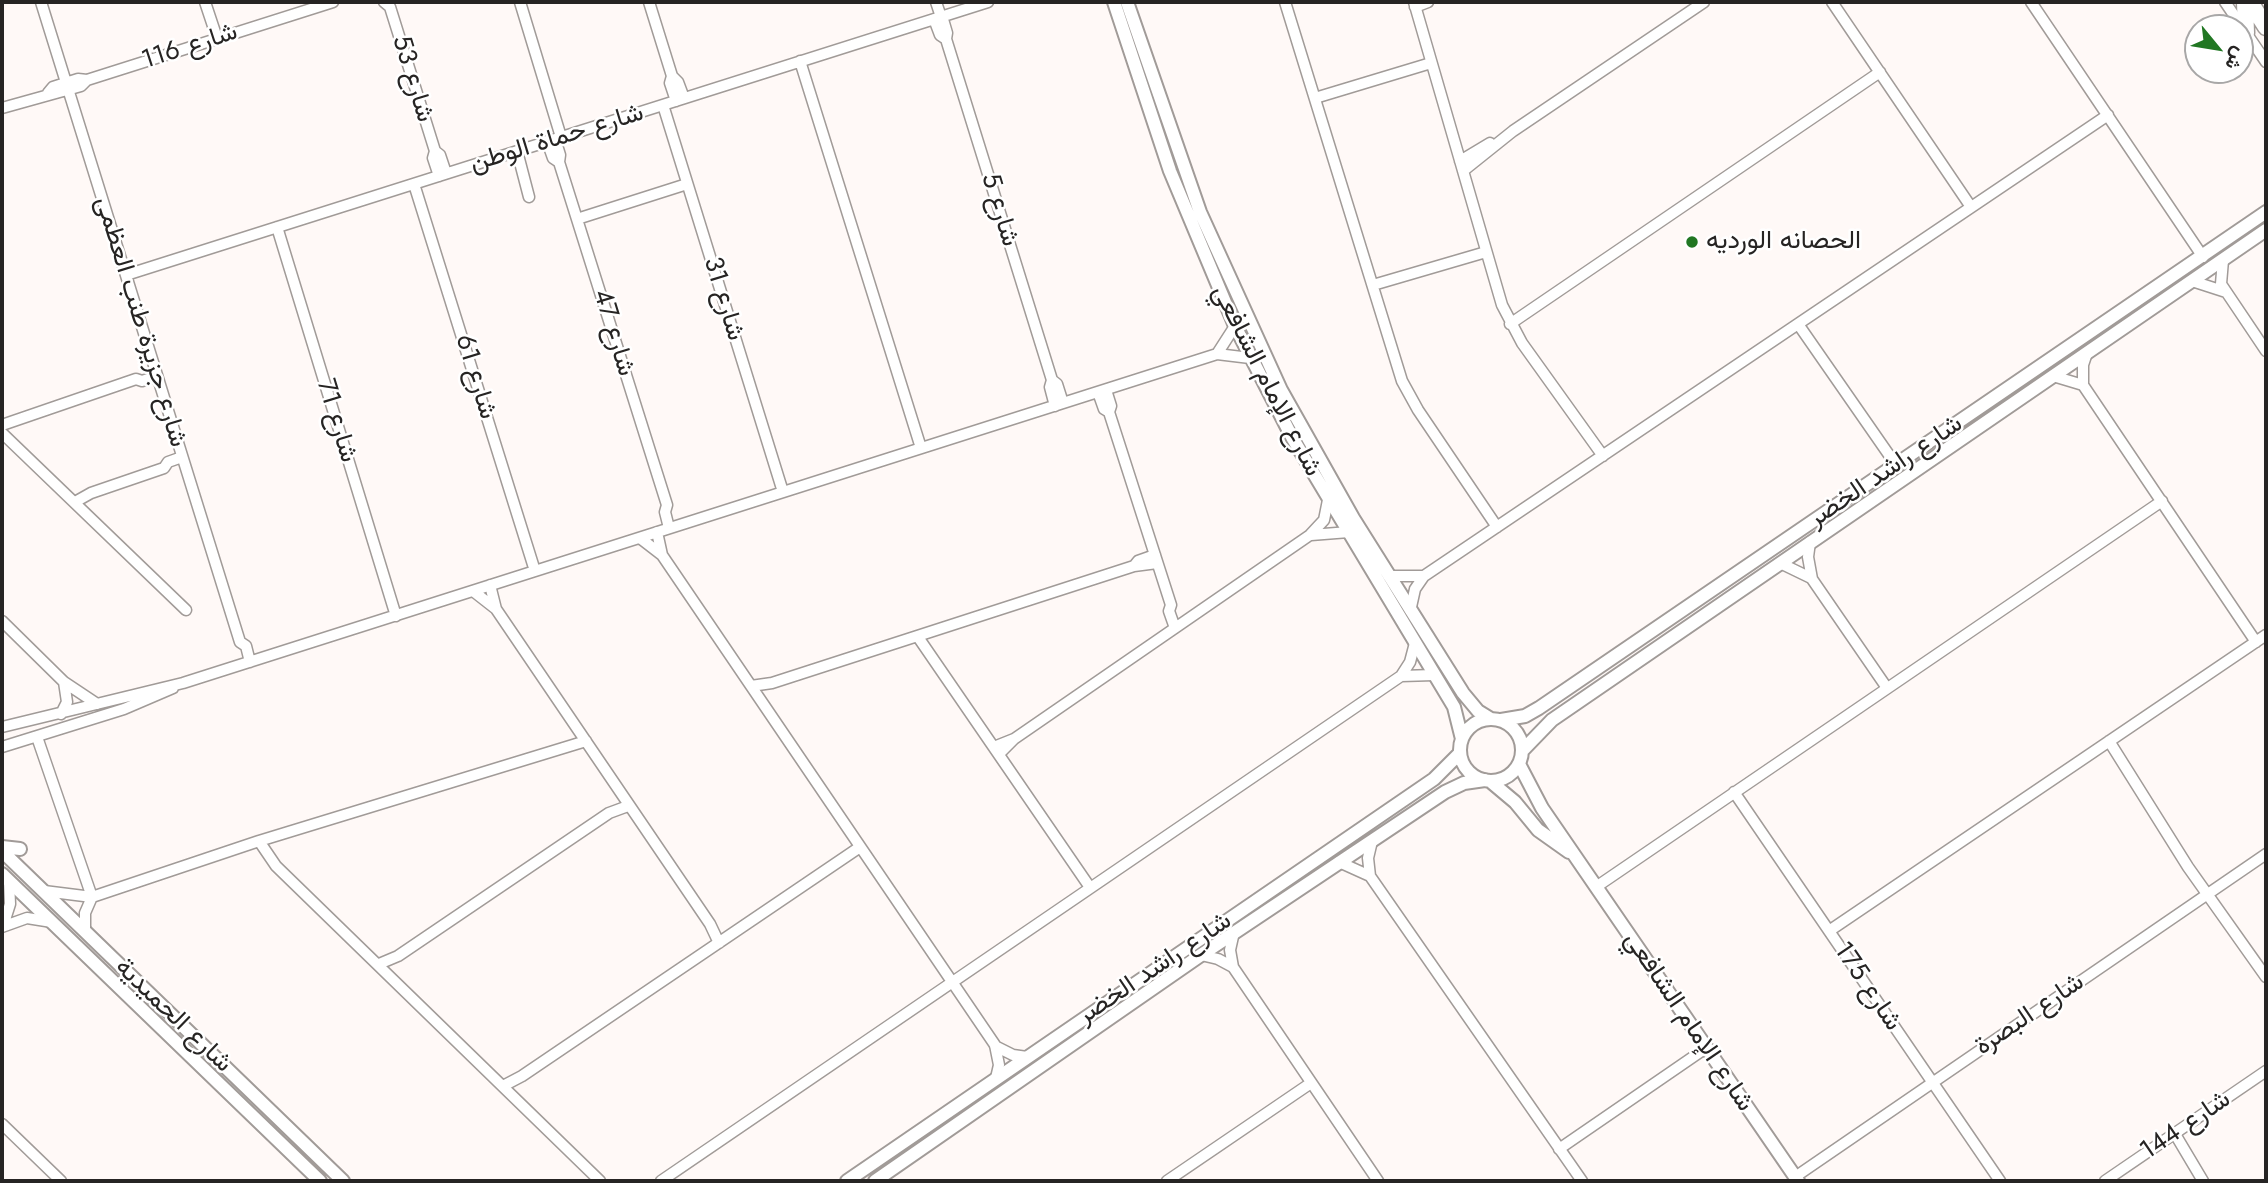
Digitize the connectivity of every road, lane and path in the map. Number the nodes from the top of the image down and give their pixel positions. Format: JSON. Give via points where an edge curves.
{"nodes":[{"id":1,"x":41,"y":2,"type":"edge"},
{"id":2,"x":205,"y":2,"type":"edge"},
{"id":3,"x":333,"y":2,"type":"edge"},
{"id":4,"x":520,"y":2,"type":"edge"},
{"id":5,"x":649,"y":2,"type":"edge"},
{"id":6,"x":936,"y":2,"type":"edge"},
{"id":7,"x":988,"y":2,"type":"edge"},
{"id":8,"x":1114,"y":2,"type":"edge"},
{"id":9,"x":1285,"y":2,"type":"edge"},
{"id":10,"x":1428,"y":2,"type":"edge"},
{"id":11,"x":1704,"y":2,"type":"edge"},
{"id":12,"x":1832,"y":2,"type":"edge"},
{"id":13,"x":2031,"y":2,"type":"edge"},
{"id":14,"x":2248,"y":2,"type":"edge"},
{"id":15,"x":388,"y":4,"type":"edge"},
{"id":16,"x":1414,"y":4,"type":"edge"},
{"id":17,"x":1130,"y":5,"type":"edge"},
{"id":18,"x":939,"y":17,"type":"junction"},
{"id":19,"x":2266,"y":27,"type":"edge"},
{"id":20,"x":217,"y":38,"type":"junction"},
{"id":21,"x":2254,"y":45,"type":"edge"},
{"id":22,"x":800,"y":61,"type":"junction"},
{"id":23,"x":2266,"y":62,"type":"edge"},
{"id":24,"x":1431,"y":63,"type":"junction"},
{"id":25,"x":1880,"y":72,"type":"junction"},
{"id":26,"x":67,"y":86,"type":"junction"},
{"id":27,"x":1315,"y":98,"type":"junction"},
{"id":28,"x":680,"y":99,"type":"junction"},
{"id":29,"x":663,"y":105,"type":"junction"},
{"id":30,"x":2,"y":108,"type":"edge"},
{"id":31,"x":2108,"y":115,"type":"junction"},
{"id":32,"x":554,"y":139,"type":"junction"},
{"id":33,"x":517,"y":151,"type":"junction"},
{"id":34,"x":1461,"y":166,"type":"junction"},
{"id":35,"x":443,"y":175,"type":"junction"},
{"id":36,"x":414,"y":184,"type":"junction"},
{"id":37,"x":687,"y":184,"type":"junction"},
{"id":38,"x":529,"y":197,"type":"dead end"},
{"id":39,"x":1971,"y":207,"type":"junction"},
{"id":40,"x":2266,"y":212,"type":"edge"},
{"id":41,"x":577,"y":219,"type":"junction"},
{"id":42,"x":277,"y":227,"type":"junction"},
{"id":43,"x":2266,"y":230,"type":"edge"},
{"id":44,"x":1486,"y":252,"type":"junction"},
{"id":45,"x":2203,"y":257,"type":"junction"},
{"id":46,"x":2223,"y":260,"type":"junction"},
{"id":47,"x":126,"y":275,"type":"junction"},
{"id":48,"x":2192,"y":281,"type":"junction"},
{"id":49,"x":1373,"y":285,"type":"junction"},
{"id":50,"x":2227,"y":292,"type":"junction"},
{"id":51,"x":1510,"y":324,"type":"junction"},
{"id":52,"x":1798,"y":324,"type":"junction"},
{"id":53,"x":1235,"y":326,"type":"junction"},
{"id":54,"x":2266,"y":351,"type":"edge"},
{"id":55,"x":2088,"y":353,"type":"junction"},
{"id":56,"x":1217,"y":354,"type":"junction"},
{"id":57,"x":1250,"y":358,"type":"junction"},
{"id":58,"x":156,"y":372,"type":"junction"},
{"id":59,"x":2053,"y":376,"type":"junction"},
{"id":60,"x":2083,"y":385,"type":"junction"},
{"id":61,"x":1102,"y":391,"type":"junction"},
{"id":62,"x":1059,"y":404,"type":"junction"},
{"id":63,"x":2,"y":425,"type":"edge"},
{"id":64,"x":2,"y":433,"type":"edge"},
{"id":65,"x":921,"y":448,"type":"junction"},
{"id":66,"x":1603,"y":456,"type":"junction"},
{"id":67,"x":184,"y":461,"type":"junction"},
{"id":68,"x":1896,"y":466,"type":"junction"},
{"id":69,"x":783,"y":492,"type":"junction"},
{"id":70,"x":1328,"y":500,"type":"junction"},
{"id":71,"x":2162,"y":501,"type":"junction"},
{"id":72,"x":75,"y":502,"type":"junction"},
{"id":73,"x":673,"y":527,"type":"junction"},
{"id":74,"x":1497,"y":527,"type":"junction"},
{"id":75,"x":1349,"y":532,"type":"junction"},
{"id":76,"x":657,"y":533,"type":"junction"},
{"id":77,"x":1310,"y":536,"type":"junction"},
{"id":78,"x":640,"y":538,"type":"junction"},
{"id":79,"x":1810,"y":542,"type":"junction"},
{"id":80,"x":662,"y":555,"type":"junction"},
{"id":81,"x":1156,"y":559,"type":"junction"},
{"id":82,"x":1780,"y":563,"type":"junction"},
{"id":83,"x":535,"y":571,"type":"junction"},
{"id":84,"x":1391,"y":576,"type":"junction"},
{"id":85,"x":1424,"y":576,"type":"junction"},
{"id":86,"x":1812,"y":579,"type":"junction"},
{"id":87,"x":491,"y":585,"type":"junction"},
{"id":88,"x":474,"y":591,"type":"junction"},
{"id":89,"x":1411,"y":607,"type":"junction"},
{"id":90,"x":496,"y":609,"type":"junction"},
{"id":91,"x":186,"y":610,"type":"dead end"},
{"id":92,"x":396,"y":616,"type":"junction"},
{"id":93,"x":2,"y":621,"type":"edge"},
{"id":94,"x":1179,"y":626,"type":"junction"},
{"id":95,"x":2266,"y":635,"type":"edge"},
{"id":96,"x":918,"y":637,"type":"junction"},
{"id":97,"x":2256,"y":642,"type":"junction"},
{"id":98,"x":1415,"y":643,"type":"junction"},
{"id":99,"x":246,"y":663,"type":"junction"},
{"id":100,"x":1434,"y":675,"type":"junction"},
{"id":101,"x":1401,"y":676,"type":"junction"},
{"id":102,"x":64,"y":682,"type":"junction"},
{"id":103,"x":183,"y":683,"type":"junction"},
{"id":104,"x":1887,"y":688,"type":"junction"},
{"id":105,"x":753,"y":690,"type":"junction"},
{"id":106,"x":97,"y":704,"type":"junction"},
{"id":107,"x":61,"y":714,"type":"junction"},
{"id":108,"x":1496,"y":719,"type":"junction"},
{"id":109,"x":2,"y":727,"type":"edge"},
{"id":110,"x":37,"y":737,"type":"junction"},
{"id":111,"x":583,"y":737,"type":"junction"},
{"id":112,"x":1462,"y":738,"type":"junction"},
{"id":113,"x":2106,"y":744,"type":"junction"},
{"id":114,"x":2,"y":747,"type":"edge"},
{"id":115,"x":997,"y":751,"type":"junction"},
{"id":116,"x":1522,"y":751,"type":"junction"},
{"id":117,"x":1460,"y":753,"type":"junction"},
{"id":118,"x":1519,"y":764,"type":"junction"},
{"id":119,"x":1488,"y":781,"type":"junction"},
{"id":120,"x":1734,"y":792,"type":"junction"},
{"id":121,"x":626,"y":802,"type":"junction"},
{"id":122,"x":259,"y":841,"type":"junction"},
{"id":123,"x":1372,"y":841,"type":"junction"},
{"id":124,"x":860,"y":847,"type":"junction"},
{"id":125,"x":2,"y":849,"type":"edge"},
{"id":126,"x":20,"y":849,"type":"dead end"},
{"id":127,"x":2266,"y":854,"type":"edge"},
{"id":128,"x":1339,"y":862,"type":"junction"},
{"id":129,"x":1579,"y":862,"type":"junction"},
{"id":130,"x":1370,"y":876,"type":"junction"},
{"id":131,"x":5,"y":877,"type":"edge"},
{"id":132,"x":1089,"y":886,"type":"junction"},
{"id":133,"x":1596,"y":887,"type":"junction"},
{"id":134,"x":43,"y":891,"type":"junction"},
{"id":135,"x":2209,"y":893,"type":"junction"},
{"id":136,"x":92,"y":897,"type":"junction"},
{"id":137,"x":52,"y":922,"type":"junction"},
{"id":138,"x":2,"y":927,"type":"edge"},
{"id":139,"x":85,"y":931,"type":"junction"},
{"id":140,"x":1829,"y":931,"type":"junction"},
{"id":141,"x":1234,"y":932,"type":"junction"},
{"id":142,"x":722,"y":940,"type":"junction"},
{"id":143,"x":1201,"y":955,"type":"junction"},
{"id":144,"x":383,"y":967,"type":"junction"},
{"id":145,"x":1233,"y":967,"type":"junction"},
{"id":146,"x":2266,"y":976,"type":"edge"},
{"id":147,"x":951,"y":982,"type":"junction"},
{"id":148,"x":995,"y":1045,"type":"junction"},
{"id":149,"x":1706,"y":1048,"type":"junction"},
{"id":150,"x":1027,"y":1057,"type":"junction"},
{"id":151,"x":2266,"y":1072,"type":"edge"},
{"id":152,"x":996,"y":1078,"type":"junction"},
{"id":153,"x":1311,"y":1083,"type":"junction"},
{"id":154,"x":1932,"y":1083,"type":"junction"},
{"id":155,"x":506,"y":1089,"type":"junction"},
{"id":156,"x":2,"y":1124,"type":"edge"},
{"id":157,"x":2172,"y":1136,"type":"junction"},
{"id":158,"x":1559,"y":1149,"type":"junction"},
{"id":159,"x":1796,"y":1179,"type":"edge"},
{"id":160,"x":61,"y":1181,"type":"edge"},
{"id":161,"x":320,"y":1181,"type":"edge"},
{"id":162,"x":343,"y":1181,"type":"edge"},
{"id":163,"x":600,"y":1181,"type":"edge"},
{"id":164,"x":661,"y":1181,"type":"edge"},
{"id":165,"x":846,"y":1181,"type":"edge"},
{"id":166,"x":874,"y":1181,"type":"edge"},
{"id":167,"x":1167,"y":1181,"type":"edge"},
{"id":168,"x":1378,"y":1181,"type":"edge"},
{"id":169,"x":1581,"y":1181,"type":"edge"},
{"id":170,"x":2000,"y":1181,"type":"edge"},
{"id":171,"x":2105,"y":1181,"type":"edge"},
{"id":172,"x":2203,"y":1181,"type":"edge"}],
"edges":[{"from":1,"to":26,"type":"street","name":"شارع جزيرة طنب العظمى"},
{"from":2,"to":20,"type":"street"},
{"from":3,"to":20,"type":"street","name":"شارع 116"},
{"from":4,"to":32,"type":"street","name":"شارع 47"},
{"from":5,"to":28,"type":"street","via":[[672,76],[670,83]]},
{"from":6,"to":18,"type":"street","name":"شارع 5"},
{"from":7,"to":18,"type":"street","name":"شارع حماة الوطن"},
{"from":8,"to":53,"type":"street","name":"شارع الإمام الشافعي","via":[[1170,171]]},
{"from":9,"to":27,"type":"street"},
{"from":10,"to":16,"type":"street"},
{"from":11,"to":34,"type":"street"},
{"from":12,"to":25,"type":"street"},
{"from":13,"to":31,"type":"street"},
{"from":14,"to":19,"type":"main road"},
{"from":15,"to":35,"type":"street","name":"شارع 53","via":[[435,151],[433,160]]},
{"from":16,"to":24,"type":"street"},
{"from":17,"to":84,"type":"street","name":"شارع الإمام الشافعي","via":[[1183,166],[1243,313],[1304,432]]},
{"from":18,"to":22,"type":"street","name":"شارع حماة الوطن"},
{"from":18,"to":62,"type":"street","name":"شارع 5","via":[[940,36],[946,39],[1052,380],[1057,384]]},
{"from":20,"to":26,"type":"street","name":"شارع 116"},
{"from":21,"to":23,"type":"street"},
{"from":22,"to":28,"type":"street","name":"شارع حماة الوطن"},
{"from":22,"to":65,"type":"street"},
{"from":24,"to":27,"type":"street"},
{"from":24,"to":34,"type":"street"},
{"from":25,"to":39,"type":"street"},
{"from":25,"to":51,"type":"street"},
{"from":26,"to":30,"type":"street","name":"شارع 116"},
{"from":26,"to":47,"type":"street","name":"شارع جزيرة طنب العظمى"},
{"from":27,"to":49,"type":"street"},
{"from":28,"to":29,"type":"street","name":"شارع حماة الوطن"},
{"from":29,"to":32,"type":"street","name":"شارع حماة الوطن"},
{"from":29,"to":37,"type":"street","name":"شارع 31"},
{"from":31,"to":39,"type":"street"},
{"from":31,"to":45,"type":"street"},
{"from":32,"to":33,"type":"street","name":"شارع حماة الوطن"},
{"from":32,"to":41,"type":"street","name":"شارع 47","via":[[554,158]]},
{"from":33,"to":35,"type":"street","name":"شارع حماة الوطن"},
{"from":33,"to":38,"type":"street"},
{"from":34,"to":44,"type":"street"},
{"from":35,"to":36,"type":"street","name":"شارع حماة الوطن"},
{"from":36,"to":42,"type":"street","name":"شارع حماة الوطن"},
{"from":36,"to":83,"type":"street","name":"شارع 61"},
{"from":37,"to":41,"type":"street"},
{"from":37,"to":69,"type":"street","name":"شارع 31"},
{"from":39,"to":52,"type":"street"},
{"from":40,"to":45,"type":"street","name":"شارع راشد الخضر"},
{"from":41,"to":73,"type":"street","name":"شارع 47","via":[[667,505],[672,509]]},
{"from":42,"to":47,"type":"street","name":"شارع حماة الوطن"},
{"from":42,"to":92,"type":"street","name":"شارع 71"},
{"from":43,"to":46,"type":"street","name":"شارع راشد الخضر"},
{"from":44,"to":49,"type":"street"},
{"from":44,"to":51,"type":"street"},
{"from":45,"to":68,"type":"street","name":"شارع راشد الخضر"},
{"from":46,"to":48,"type":"street","name":"شارع راشد الخضر"},
{"from":46,"to":50,"type":"street","via":[[2221,284]]},
{"from":47,"to":58,"type":"street","name":"شارع جزيرة طنب العظمى"},
{"from":48,"to":50,"type":"street"},
{"from":48,"to":55,"type":"street","name":"شارع راشد الخضر"},
{"from":49,"to":74,"type":"street","via":[[1396,366],[1410,396]]},
{"from":50,"to":54,"type":"street"},
{"from":51,"to":66,"type":"street"},
{"from":52,"to":66,"type":"street"},
{"from":52,"to":68,"type":"street"},
{"from":53,"to":56,"type":"street"},
{"from":53,"to":57,"type":"street","name":"شارع الإمام الشافعي"},
{"from":55,"to":59,"type":"street","name":"شارع راشد الخضر"},
{"from":55,"to":60,"type":"street","via":[[2082,365]]},
{"from":56,"to":57,"type":"street"},
{"from":56,"to":61,"type":"street"},
{"from":57,"to":70,"type":"street","name":"شارع الإمام الشافعي"},
{"from":58,"to":63,"type":"street","via":[[139,374],[136,379]]},
{"from":58,"to":67,"type":"street","name":"شارع جزيرة طنب العظمى"},
{"from":59,"to":60,"type":"street"},
{"from":59,"to":79,"type":"street","name":"شارع راشد الخضر"},
{"from":60,"to":71,"type":"street"},
{"from":61,"to":62,"type":"street"},
{"from":61,"to":81,"type":"street","via":[[1111,405],[1109,412]]},
{"from":62,"to":65,"type":"street"},
{"from":64,"to":72,"type":"street"},
{"from":65,"to":69,"type":"street"},
{"from":66,"to":74,"type":"street"},
{"from":67,"to":72,"type":"street","via":[[168,462],[164,468]]},
{"from":67,"to":99,"type":"street","name":"شارع جزيرة طنب العظمى","via":[[240,642],[237,647]]},
{"from":68,"to":108,"type":"street","name":"شارع راشد الخضر","via":[[1539,708],[1517,718]]},
{"from":69,"to":73,"type":"street"},
{"from":70,"to":75,"type":"street","name":"شارع الإمام الشافعي"},
{"from":70,"to":77,"type":"street","via":[[1324,520]]},
{"from":71,"to":97,"type":"street"},
{"from":71,"to":104,"type":"street"},
{"from":72,"to":91,"type":"street"},
{"from":73,"to":76,"type":"street"},
{"from":74,"to":85,"type":"street"},
{"from":75,"to":77,"type":"street"},
{"from":75,"to":98,"type":"street","name":"شارع الإمام الشافعي"},
{"from":76,"to":78,"type":"street"},
{"from":76,"to":80,"type":"street"},
{"from":77,"to":94,"type":"street"},
{"from":78,"to":80,"type":"street"},
{"from":78,"to":83,"type":"street"},
{"from":79,"to":82,"type":"street","name":"شارع راشد الخضر"},
{"from":79,"to":86,"type":"street"},
{"from":80,"to":105,"type":"street"},
{"from":81,"to":94,"type":"street"},
{"from":81,"to":96,"type":"street"},
{"from":82,"to":86,"type":"street"},
{"from":82,"to":116,"type":"street","name":"شارع راشد الخضر","via":[[1552,720]]},
{"from":83,"to":87,"type":"street"},
{"from":84,"to":85,"type":"street"},
{"from":84,"to":89,"type":"street","name":"شارع الإمام الشافعي"},
{"from":85,"to":89,"type":"street"},
{"from":86,"to":104,"type":"street"},
{"from":87,"to":88,"type":"street"},
{"from":87,"to":90,"type":"street"},
{"from":88,"to":90,"type":"street"},
{"from":88,"to":92,"type":"street"},
{"from":89,"to":108,"type":"street","name":"شارع الإمام الشافعي","via":[[1468,700]]},
{"from":90,"to":111,"type":"street"},
{"from":92,"to":99,"type":"street"},
{"from":93,"to":102,"type":"street"},
{"from":94,"to":115,"type":"street"},
{"from":95,"to":97,"type":"street"},
{"from":96,"to":105,"type":"street","via":[[772,683],[765,681]]},
{"from":96,"to":115,"type":"street"},
{"from":97,"to":113,"type":"street"},
{"from":98,"to":100,"type":"street","name":"شارع الإمام الشافعي"},
{"from":98,"to":101,"type":"street"},
{"from":99,"to":103,"type":"street"},
{"from":100,"to":101,"type":"street"},
{"from":100,"to":112,"type":"street","name":"شارع الإمام الشافعي","via":[[1458,714]]},
{"from":101,"to":132,"type":"street"},
{"from":102,"to":106,"type":"street"},
{"from":102,"to":107,"type":"street","via":[[66,702]]},
{"from":103,"to":106,"type":"street"},
{"from":103,"to":110,"type":"street"},
{"from":104,"to":120,"type":"street"},
{"from":105,"to":124,"type":"street"},
{"from":106,"to":107,"type":"street"},
{"from":107,"to":109,"type":"street"},
{"from":108,"to":112,"type":"street","via":[[1474,724]]},
{"from":108,"to":116,"type":"street","via":[[1514,729]]},
{"from":110,"to":114,"type":"street"},
{"from":110,"to":136,"type":"street"},
{"from":111,"to":121,"type":"street"},
{"from":111,"to":122,"type":"street"},
{"from":112,"to":117,"type":"street"},
{"from":113,"to":135,"type":"street"},
{"from":113,"to":140,"type":"street"},
{"from":115,"to":132,"type":"street"},
{"from":116,"to":118,"type":"street"},
{"from":117,"to":119,"type":"street","via":[[1465,768]]},
{"from":117,"to":150,"type":"street","name":"شارع راشد الخضر","via":[[1434,779]]},
{"from":118,"to":119,"type":"street","via":[[1504,778]]},
{"from":118,"to":129,"type":"street","name":"شارع الإمام الشافعي","via":[[1535,798]]},
{"from":119,"to":123,"type":"street","name":"شارع راشد الخضر","via":[[1464,783],[1445,792]]},
{"from":119,"to":129,"type":"street","name":"شارع الإمام الشافعي"},
{"from":120,"to":133,"type":"street"},
{"from":120,"to":140,"type":"street","name":"شارع 175"},
{"from":121,"to":142,"type":"street"},
{"from":121,"to":144,"type":"street"},
{"from":122,"to":136,"type":"street"},
{"from":122,"to":144,"type":"street","via":[[276,866]]},
{"from":123,"to":128,"type":"street","name":"شارع راشد الخضر"},
{"from":123,"to":130,"type":"street"},
{"from":124,"to":142,"type":"street"},
{"from":124,"to":147,"type":"street"},
{"from":125,"to":126,"type":"street"},
{"from":125,"to":134,"type":"street","name":"شارع الحميدية"},
{"from":127,"to":135,"type":"street","name":"شارع البصرة"},
{"from":128,"to":130,"type":"street"},
{"from":128,"to":141,"type":"street","name":"شارع راشد الخضر"},
{"from":129,"to":133,"type":"street","name":"شارع الإمام الشافعي"},
{"from":130,"to":158,"type":"street"},
{"from":131,"to":137,"type":"street","name":"شارع الحميدية"},
{"from":131,"to":138,"type":"street","via":[[10,904]]},
{"from":132,"to":147,"type":"street"},
{"from":133,"to":149,"type":"street","name":"شارع الإمام الشافعي"},
{"from":134,"to":136,"type":"street"},
{"from":134,"to":139,"type":"street","name":"شارع الحميدية"},
{"from":135,"to":146,"type":"street"},
{"from":135,"to":154,"type":"street","name":"شارع البصرة"},
{"from":136,"to":139,"type":"street","via":[[85,913]]},
{"from":137,"to":138,"type":"street","via":[[27,919]]},
{"from":137,"to":161,"type":"street","name":"شارع الحميدية"},
{"from":139,"to":162,"type":"street","name":"شارع الحميدية"},
{"from":140,"to":154,"type":"street","name":"شارع 175"},
{"from":141,"to":143,"type":"street","name":"شارع راشد الخضر"},
{"from":141,"to":145,"type":"street"},
{"from":142,"to":155,"type":"street"},
{"from":143,"to":145,"type":"street"},
{"from":143,"to":166,"type":"street","name":"شارع راشد الخضر"},
{"from":144,"to":155,"type":"street"},
{"from":145,"to":153,"type":"street"},
{"from":147,"to":148,"type":"street"},
{"from":147,"to":164,"type":"street"},
{"from":148,"to":150,"type":"street"},
{"from":148,"to":152,"type":"street"},
{"from":149,"to":158,"type":"street"},
{"from":149,"to":159,"type":"street","name":"شارع الإمام الشافعي"},
{"from":150,"to":152,"type":"street","name":"شارع راشد الخضر"},
{"from":151,"to":157,"type":"street","name":"شارع 144"},
{"from":152,"to":165,"type":"street","name":"شارع راشد الخضر"},
{"from":153,"to":167,"type":"street"},
{"from":153,"to":168,"type":"street"},
{"from":154,"to":159,"type":"street","name":"شارع البصرة"},
{"from":154,"to":170,"type":"street","name":"شارع 175"},
{"from":155,"to":163,"type":"street"},
{"from":156,"to":160,"type":"street"},
{"from":157,"to":171,"type":"street","name":"شارع 144"},
{"from":157,"to":172,"type":"street"},
{"from":158,"to":169,"type":"street"}]}
